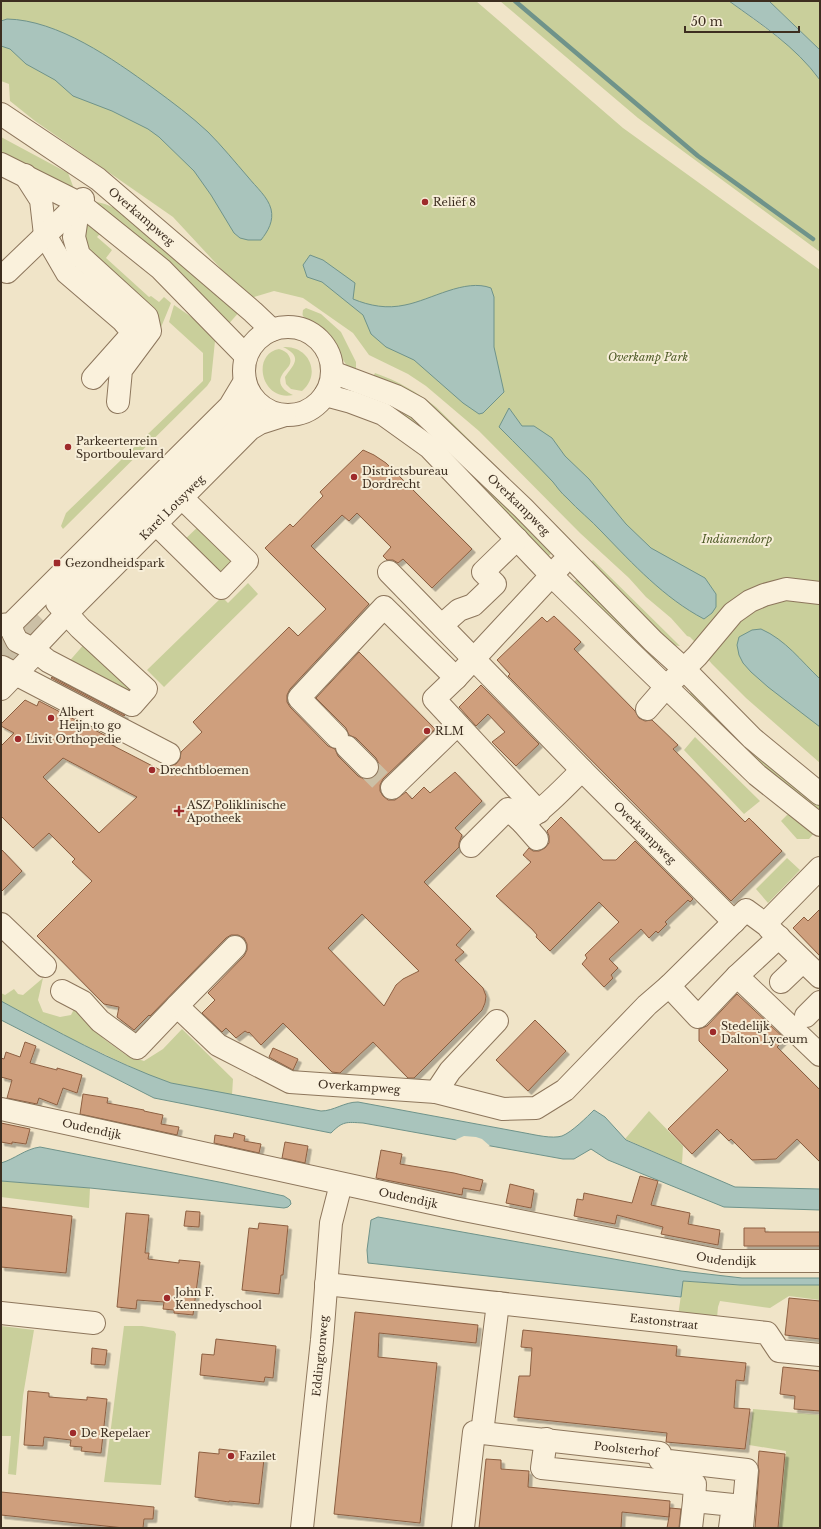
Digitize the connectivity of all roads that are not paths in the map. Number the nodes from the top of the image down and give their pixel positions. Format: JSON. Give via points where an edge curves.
{"nodes":[{"id":1,"x":1,"y":114,"type":"edge"},
{"id":2,"x":1,"y":164,"type":"edge"},
{"id":3,"x":25,"y":176,"type":"junction"},
{"id":4,"x":98,"y":179,"type":"junction"},
{"id":5,"x":79,"y":203,"type":"junction"},
{"id":6,"x":45,"y":235,"type":"junction"},
{"id":7,"x":7,"y":272,"type":"dead end"},
{"id":8,"x":272,"y":330,"type":"junction"},
{"id":9,"x":246,"y":356,"type":"junction"},
{"id":10,"x":332,"y":372,"type":"junction"},
{"id":11,"x":93,"y":378,"type":"dead end"},
{"id":12,"x":245,"y":381,"type":"junction"},
{"id":13,"x":325,"y":395,"type":"junction"},
{"id":14,"x":118,"y":402,"type":"dead end"},
{"id":15,"x":256,"y":402,"type":"junction"},
{"id":16,"x":285,"y":415,"type":"junction"},
{"id":17,"x":182,"y":498,"type":"junction"},
{"id":18,"x":156,"y":524,"type":"junction"},
{"id":19,"x":517,"y":539,"type":"junction"},
{"id":20,"x":569,"y":557,"type":"junction"},
{"id":21,"x":389,"y":572,"type":"dead end"},
{"id":22,"x":551,"y":575,"type":"junction"},
{"id":23,"x":820,"y":593,"type":"edge"},
{"id":24,"x":58,"y":600,"type":"junction"},
{"id":25,"x":6,"y":625,"type":"edge"},
{"id":26,"x":442,"y":625,"type":"junction"},
{"id":27,"x":33,"y":648,"type":"junction"},
{"id":28,"x":474,"y":659,"type":"junction"},
{"id":29,"x":691,"y":663,"type":"junction"},
{"id":30,"x":6,"y":677,"type":"edge"},
{"id":31,"x":456,"y":678,"type":"junction"},
{"id":32,"x":667,"y":686,"type":"junction"},
{"id":33,"x":647,"y":709,"type":"dead end"},
{"id":34,"x":457,"y":725,"type":"junction"},
{"id":35,"x":169,"y":754,"type":"dead end"},
{"id":36,"x":582,"y":770,"type":"junction"},
{"id":37,"x":820,"y":794,"type":"edge"},
{"id":38,"x":531,"y":817,"type":"junction"},
{"id":39,"x":820,"y":825,"type":"edge"},
{"id":40,"x":537,"y":839,"type":"dead end"},
{"id":41,"x":472,"y":846,"type":"dead end"},
{"id":42,"x":820,"y":868,"type":"edge"},
{"id":43,"x":734,"y":922,"type":"junction"},
{"id":44,"x":1,"y":924,"type":"edge"},
{"id":45,"x":772,"y":930,"type":"junction"},
{"id":46,"x":234,"y":947,"type":"dead end"},
{"id":47,"x":803,"y":961,"type":"junction"},
{"id":48,"x":45,"y":966,"type":"dead end"},
{"id":49,"x":737,"y":976,"type":"junction"},
{"id":50,"x":820,"y":977,"type":"edge"},
{"id":51,"x":781,"y":982,"type":"dead end"},
{"id":52,"x":669,"y":986,"type":"junction"},
{"id":53,"x":62,"y":991,"type":"dead end"},
{"id":54,"x":177,"y":1006,"type":"junction"},
{"id":55,"x":497,"y":1021,"type":"dead end"},
{"id":56,"x":820,"y":1055,"type":"edge"},
{"id":57,"x":436,"y":1092,"type":"junction"},
{"id":58,"x":1,"y":1109,"type":"edge"},
{"id":59,"x":341,"y":1184,"type":"junction"},
{"id":60,"x":820,"y":1261,"type":"edge"},
{"id":61,"x":326,"y":1284,"type":"junction"},
{"id":62,"x":498,"y":1303,"type":"junction"},
{"id":63,"x":1,"y":1313,"type":"edge"},
{"id":64,"x":94,"y":1323,"type":"dead end"},
{"id":65,"x":820,"y":1355,"type":"edge"},
{"id":66,"x":482,"y":1433,"type":"junction"},
{"id":67,"x":546,"y":1439,"type":"junction"},
{"id":68,"x":673,"y":1471,"type":"junction"},
{"id":69,"x":694,"y":1501,"type":"junction"},
{"id":70,"x":738,"y":1505,"type":"junction"},
{"id":71,"x":302,"y":1528,"type":"edge"},
{"id":72,"x":463,"y":1528,"type":"edge"},
{"id":73,"x":691,"y":1528,"type":"edge"},
{"id":74,"x":730,"y":1528,"type":"edge"},
{"id":75,"x":742,"y":1528,"type":"edge"}],
"edges":[{"from":1,"to":4,"type":"street","name":"Overkampweg"},
{"from":2,"to":3,"type":"street"},
{"from":3,"to":5,"type":"street"},
{"from":3,"to":6,"type":"street","via":[[41,200]]},
{"from":4,"to":5,"type":"street"},
{"from":4,"to":8,"type":"street","name":"Overkampweg"},
{"from":5,"to":6,"type":"street"},
{"from":5,"to":9,"type":"street","via":[[161,270]]},
{"from":5,"to":14,"type":"street","via":[[74,237],[79,255],[147,318],[150,331],[121,370]]},
{"from":6,"to":7,"type":"street"},
{"from":6,"to":11,"type":"street","via":[[67,273],[133,333]]},
{"from":8,"to":9,"type":"street","via":[[254,343]]},
{"from":8,"to":10,"type":"street","via":[[284,327],[297,328],[315,336],[328,352]]},
{"from":9,"to":12,"type":"street"},
{"from":10,"to":13,"type":"street"},
{"from":10,"to":20,"type":"street","name":"Overkampweg","via":[[396,396],[418,408]]},
{"from":12,"to":15,"type":"street"},
{"from":12,"to":24,"type":"street","name":"Karel Lotsyweg","via":[[230,406]]},
{"from":13,"to":16,"type":"street","via":[[308,410]]},
{"from":13,"to":19,"type":"street","name":"Overkampweg","via":[[383,414],[429,446]]},
{"from":15,"to":16,"type":"street","via":[[269,411]]},
{"from":15,"to":24,"type":"street","name":"Karel Lotsyweg"},
{"from":16,"to":17,"type":"street","name":"Karel Lotsyweg","via":[[250,429]]},
{"from":17,"to":18,"type":"street","name":"Karel Lotsyweg"},
{"from":17,"to":18,"type":"street","via":[[247,561],[221,588]]},
{"from":18,"to":24,"type":"street","name":"Karel Lotsyweg"},
{"from":19,"to":22,"type":"street","name":"Overkampweg"},
{"from":19,"to":26,"type":"street","via":[[484,572],[495,584],[473,605],[459,610]]},
{"from":20,"to":22,"type":"street"},
{"from":20,"to":29,"type":"street","name":"Overkampweg","via":[[653,641]]},
{"from":21,"to":26,"type":"street","name":"Overkampweg"},
{"from":22,"to":28,"type":"street"},
{"from":22,"to":32,"type":"street","name":"Overkampweg"},
{"from":23,"to":29,"type":"street","via":[[786,589],[750,601],[732,613]]},
{"from":24,"to":25,"type":"street","name":"Karel Lotsyweg"},
{"from":24,"to":27,"type":"street","name":"Karel Lotsyweg"},
{"from":24,"to":27,"type":"street","via":[[80,628],[146,689],[132,705],[48,661]]},
{"from":25,"to":27,"type":"street","via":[[17,641]]},
{"from":26,"to":28,"type":"street","name":"Overkampweg"},
{"from":27,"to":30,"type":"street","name":"Karel Lotsyweg","via":[[31,658]]},
{"from":28,"to":31,"type":"street"},
{"from":28,"to":36,"type":"street","name":"Overkampweg"},
{"from":29,"to":32,"type":"street"},
{"from":29,"to":37,"type":"street","name":"Overkampweg","via":[[752,738]]},
{"from":30,"to":35,"type":"street"},
{"from":31,"to":34,"type":"street","via":[[434,699]]},
{"from":31,"to":34,"type":"street","via":[[384,607],[299,698],[381,780]]},
{"from":32,"to":33,"type":"street"},
{"from":32,"to":39,"type":"street","name":"Overkampweg","via":[[757,775]]},
{"from":34,"to":38,"type":"street"},
{"from":36,"to":38,"type":"street","via":[[556,797]]},
{"from":36,"to":43,"type":"street","name":"Overkampweg"},
{"from":38,"to":40,"type":"street"},
{"from":38,"to":41,"type":"street","via":[[508,809]]},
{"from":42,"to":45,"type":"street"},
{"from":43,"to":45,"type":"street","name":"Overkampweg","via":[[746,910]]},
{"from":43,"to":52,"type":"street","name":"Overkampweg"},
{"from":44,"to":48,"type":"street","via":[[20,936]]},
{"from":45,"to":47,"type":"street","name":"Overkampweg"},
{"from":45,"to":49,"type":"street"},
{"from":46,"to":54,"type":"street"},
{"from":47,"to":50,"type":"street","name":"Overkampweg"},
{"from":47,"to":51,"type":"street"},
{"from":49,"to":52,"type":"street","via":[[698,1017]]},
{"from":49,"to":56,"type":"street"},
{"from":52,"to":57,"type":"street","name":"Overkampweg","via":[[565,1090],[536,1108],[502,1109]]},
{"from":53,"to":54,"type":"street","via":[[83,1002],[100,1022],[137,1048]]},
{"from":54,"to":57,"type":"street","name":"Overkampweg","via":[[218,1045],[290,1082]]},
{"from":55,"to":57,"type":"street","via":[[450,1071]]},
{"from":58,"to":59,"type":"street","name":"Oudendijk"},
{"from":59,"to":60,"type":"street","name":"Oudendijk","via":[[722,1261]]},
{"from":59,"to":61,"type":"street","name":"Eddingtonweg","via":[[331,1223]]},
{"from":61,"to":62,"type":"street","name":"Eastonstraat"},
{"from":61,"to":71,"type":"street","name":"Eddingtonweg"},
{"from":62,"to":65,"type":"street","name":"Eastonstraat","via":[[767,1333],[779,1351]]},
{"from":62,"to":66,"type":"street"},
{"from":63,"to":64,"type":"street"},
{"from":66,"to":67,"type":"street","name":"Poolsterhof"},
{"from":66,"to":72,"type":"street","via":[[474,1432]]},
{"from":67,"to":68,"type":"street","name":"Poolsterhof","via":[[660,1453],[660,1460]]},
{"from":67,"to":68,"type":"street","name":"Poolsterhof","via":[[542,1468]]},
{"from":68,"to":69,"type":"street","name":"Poolsterhof","via":[[695,1484]]},
{"from":68,"to":70,"type":"street","name":"Poolsterhof","via":[[747,1470]]},
{"from":69,"to":70,"type":"street"},
{"from":69,"to":73,"type":"street"},
{"from":70,"to":74,"type":"street"},
{"from":70,"to":75,"type":"street"}]}
